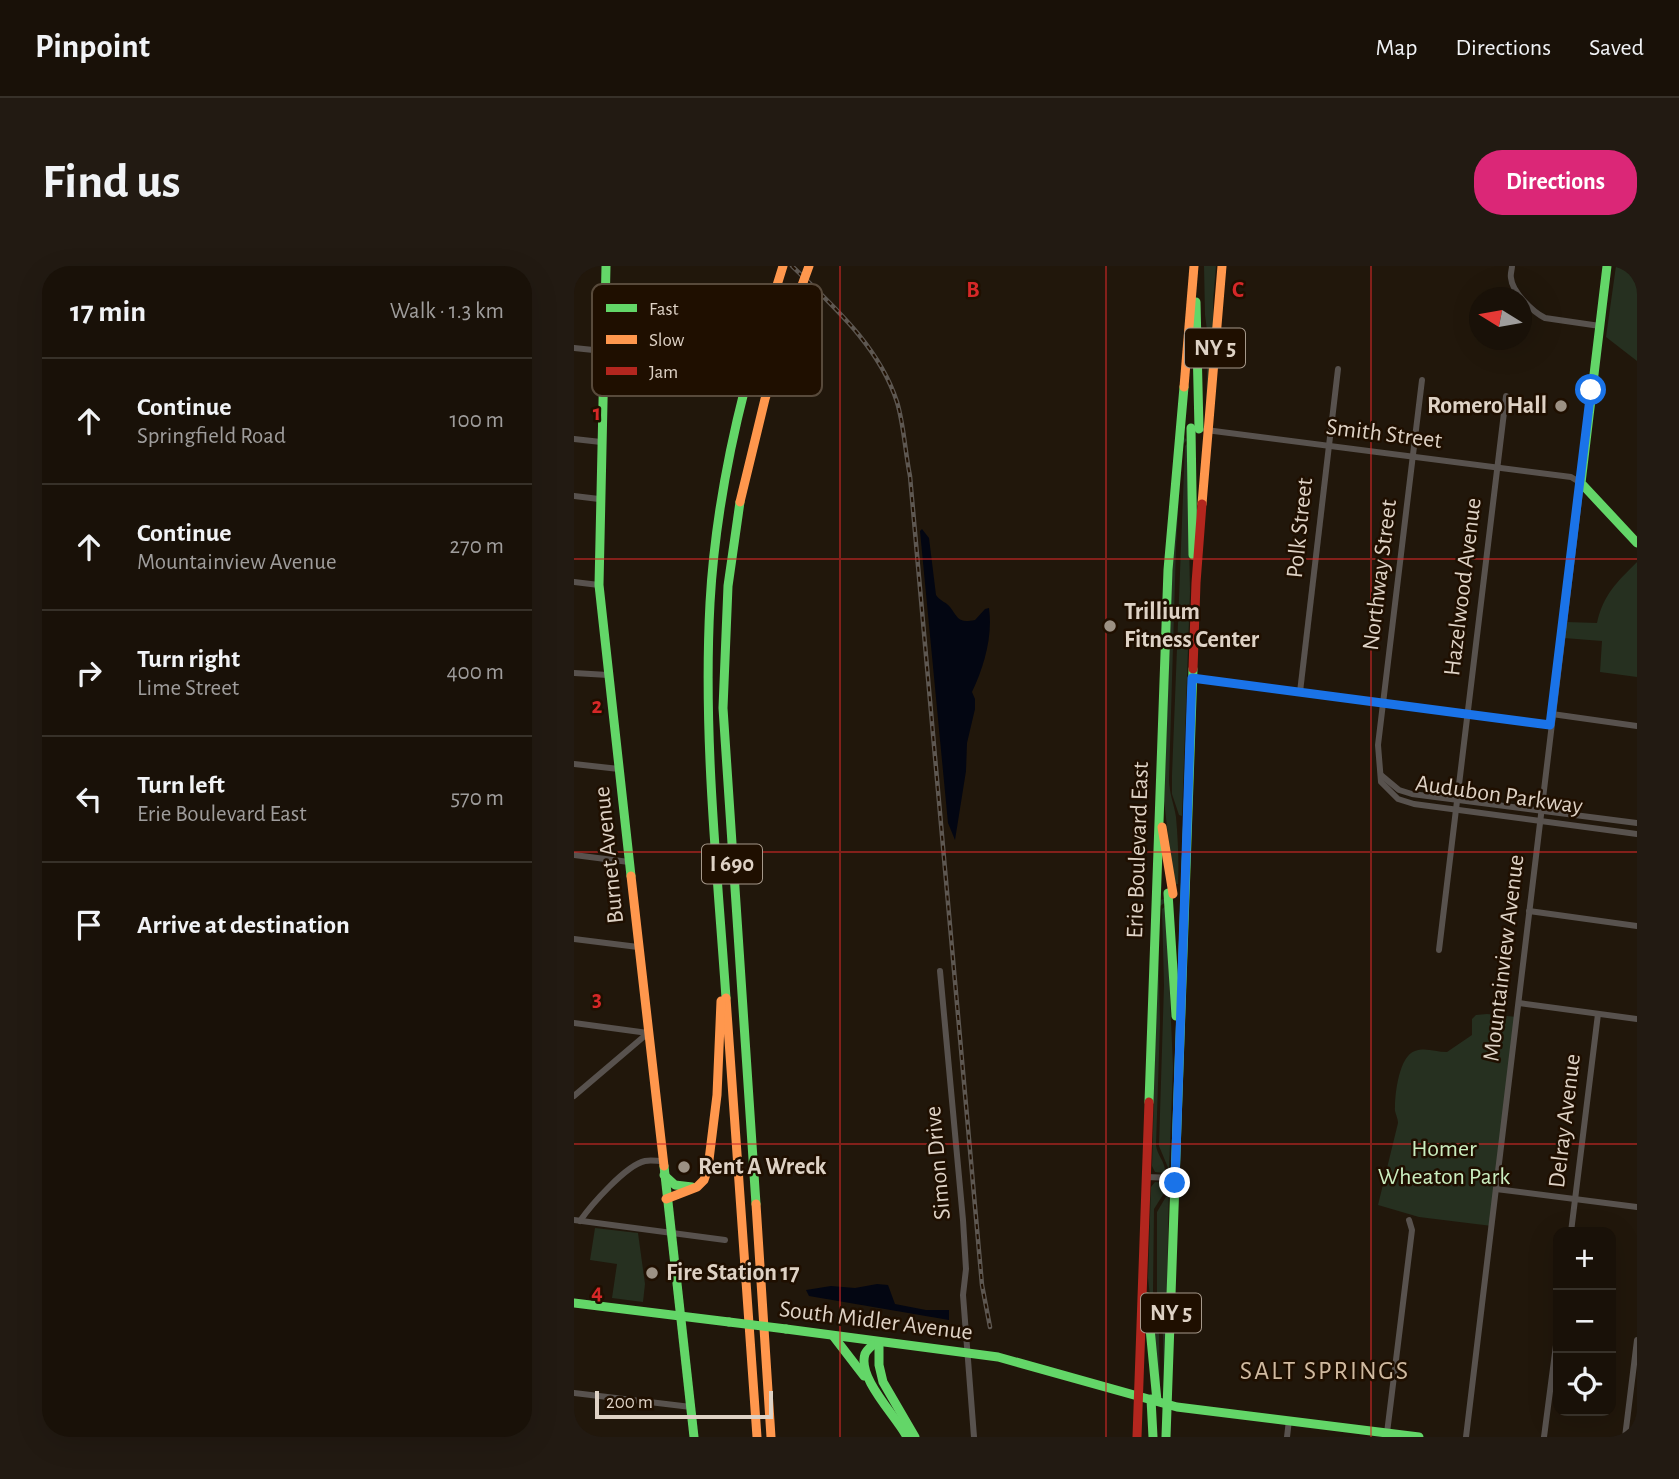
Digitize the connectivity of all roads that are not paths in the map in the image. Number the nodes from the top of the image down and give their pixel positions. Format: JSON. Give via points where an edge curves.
{"nodes":[{"id":1,"x":606,"y":266,"type":"edge"},
{"id":2,"x":783,"y":266,"type":"edge"},
{"id":3,"x":790,"y":266,"type":"edge"},
{"id":4,"x":809,"y":266,"type":"edge"},
{"id":5,"x":1194,"y":266,"type":"edge"},
{"id":6,"x":1222,"y":266,"type":"edge"},
{"id":7,"x":1512,"y":266,"type":"edge"},
{"id":8,"x":1607,"y":266,"type":"edge"},
{"id":9,"x":780,"y":283,"type":"joint"},
{"id":10,"x":605,"y":284,"type":"edge"},
{"id":11,"x":802,"y":284,"type":"edge"},
{"id":12,"x":1600,"y":326,"type":"junction"},
{"id":13,"x":574,"y":348,"type":"edge"},
{"id":14,"x":592,"y":350,"type":"edge"},
{"id":15,"x":1338,"y":369,"type":"dead end"},
{"id":16,"x":1422,"y":380,"type":"dead end"},
{"id":17,"x":602,"y":396,"type":"edge"},
{"id":18,"x":746,"y":396,"type":"edge"},
{"id":19,"x":766,"y":396,"type":"edge"},
{"id":20,"x":1506,"y":396,"type":"dead end"},
{"id":21,"x":1180,"y":426,"type":"junction"},
{"id":22,"x":1200,"y":429,"type":"junction"},
{"id":23,"x":574,"y":439,"type":"edge"},
{"id":24,"x":601,"y":442,"type":"junction"},
{"id":25,"x":1329,"y":446,"type":"junction"},
{"id":26,"x":1413,"y":457,"type":"junction"},
{"id":27,"x":1497,"y":468,"type":"junction"},
{"id":28,"x":1581,"y":483,"type":"junction"},
{"id":29,"x":574,"y":496,"type":"edge"},
{"id":30,"x":599,"y":499,"type":"junction"},
{"id":31,"x":1637,"y":544,"type":"edge"},
{"id":32,"x":574,"y":582,"type":"edge"},
{"id":33,"x":1196,"y":583,"type":"junction"},
{"id":34,"x":599,"y":585,"type":"junction"},
{"id":35,"x":574,"y":673,"type":"edge"},
{"id":36,"x":608,"y":675,"type":"junction"},
{"id":37,"x":1192,"y":678,"type":"junction"},
{"id":38,"x":1300,"y":692,"type":"junction"},
{"id":39,"x":1384,"y":702,"type":"junction"},
{"id":40,"x":1467,"y":713,"type":"junction"},
{"id":41,"x":1552,"y":714,"type":"junction"},
{"id":42,"x":1550,"y":725,"type":"junction"},
{"id":43,"x":1637,"y":726,"type":"edge"},
{"id":44,"x":574,"y":764,"type":"edge"},
{"id":45,"x":619,"y":769,"type":"junction"},
{"id":46,"x":1381,"y":775,"type":"junction"},
{"id":47,"x":1399,"y":790,"type":"junction"},
{"id":48,"x":1393,"y":796,"type":"junction"},
{"id":49,"x":1457,"y":800,"type":"junction"},
{"id":50,"x":1456,"y":809,"type":"junction"},
{"id":51,"x":1541,"y":811,"type":"junction"},
{"id":52,"x":1159,"y":813,"type":"junction"},
{"id":53,"x":1540,"y":821,"type":"junction"},
{"id":54,"x":1637,"y":823,"type":"edge"},
{"id":55,"x":1637,"y":834,"type":"edge"},
{"id":56,"x":574,"y":855,"type":"edge"},
{"id":57,"x":629,"y":862,"type":"junction"},
{"id":58,"x":1156,"y":892,"type":"junction"},
{"id":59,"x":1171,"y":894,"type":"junction"},
{"id":60,"x":1185,"y":894,"type":"junction"},
{"id":61,"x":1529,"y":911,"type":"junction"},
{"id":62,"x":1637,"y":926,"type":"edge"},
{"id":63,"x":722,"y":935,"type":"junction"},
{"id":64,"x":574,"y":939,"type":"edge"},
{"id":65,"x":638,"y":947,"type":"junction"},
{"id":66,"x":1438,"y":950,"type":"dead end"},
{"id":67,"x":940,"y":971,"type":"dead end"},
{"id":68,"x":1519,"y":1003,"type":"junction"},
{"id":69,"x":1598,"y":1014,"type":"junction"},
{"id":70,"x":1637,"y":1019,"type":"edge"},
{"id":71,"x":574,"y":1023,"type":"edge"},
{"id":72,"x":648,"y":1033,"type":"junction"},
{"id":73,"x":1180,"y":1048,"type":"junction"},
{"id":74,"x":574,"y":1096,"type":"edge"},
{"id":75,"x":662,"y":1161,"type":"junction"},
{"id":76,"x":664,"y":1175,"type":"junction"},
{"id":77,"x":1146,"y":1177,"type":"junction"},
{"id":78,"x":1175,"y":1178,"type":"junction"},
{"id":79,"x":698,"y":1187,"type":"junction"},
{"id":80,"x":1496,"y":1189,"type":"junction"},
{"id":81,"x":666,"y":1199,"type":"junction"},
{"id":82,"x":1575,"y":1199,"type":"junction"},
{"id":83,"x":1637,"y":1207,"type":"edge"},
{"id":84,"x":577,"y":1220,"type":"edge"},
{"id":85,"x":1409,"y":1220,"type":"dead end"},
{"id":86,"x":1572,"y":1227,"type":"edge"},
{"id":87,"x":671,"y":1232,"type":"junction"},
{"id":88,"x":725,"y":1240,"type":"dead end"},
{"id":89,"x":1143,"y":1269,"type":"junction"},
{"id":90,"x":574,"y":1303,"type":"edge"},
{"id":91,"x":681,"y":1316,"type":"junction"},
{"id":92,"x":834,"y":1337,"type":"junction"},
{"id":93,"x":1637,"y":1340,"type":"edge"},
{"id":94,"x":877,"y":1342,"type":"junction"},
{"id":95,"x":967,"y":1352,"type":"junction"},
{"id":96,"x":1555,"y":1353,"type":"edge"},
{"id":97,"x":870,"y":1383,"type":"junction"},
{"id":98,"x":574,"y":1393,"type":"edge"},
{"id":99,"x":1138,"y":1395,"type":"junction"},
{"id":100,"x":1154,"y":1400,"type":"junction"},
{"id":101,"x":1168,"y":1404,"type":"junction"},
{"id":102,"x":691,"y":1407,"type":"junction"},
{"id":103,"x":769,"y":1407,"type":"junction"},
{"id":104,"x":1289,"y":1420,"type":"junction"},
{"id":105,"x":1387,"y":1433,"type":"junction"},
{"id":106,"x":694,"y":1437,"type":"edge"},
{"id":107,"x":757,"y":1437,"type":"edge"},
{"id":108,"x":771,"y":1437,"type":"edge"},
{"id":109,"x":777,"y":1437,"type":"edge"},
{"id":110,"x":907,"y":1437,"type":"edge"},
{"id":111,"x":915,"y":1437,"type":"edge"},
{"id":112,"x":974,"y":1437,"type":"edge"},
{"id":113,"x":1137,"y":1437,"type":"edge"},
{"id":114,"x":1153,"y":1437,"type":"edge"},
{"id":115,"x":1166,"y":1437,"type":"edge"},
{"id":116,"x":1287,"y":1437,"type":"edge"},
{"id":117,"x":1419,"y":1437,"type":"edge"},
{"id":118,"x":1466,"y":1437,"type":"edge"},
{"id":119,"x":1544,"y":1437,"type":"edge"},
{"id":120,"x":1625,"y":1437,"type":"edge"}],
"edges":[{"from":1,"to":10,"type":"main road","name":"Burnet Avenue"},
{"from":2,"to":9,"type":"main road"},
{"from":3,"to":9,"type":"main road","number":"I 690"},
{"from":4,"to":11,"type":"main road","number":"I 690","bridge":true},
{"from":5,"to":21,"type":"main road","name":"Erie Boulevard East","number":"NY 5"},
{"from":5,"to":22,"type":"main road"},
{"from":6,"to":22,"type":"main road","name":"Erie Boulevard East","number":"NY 5"},
{"from":7,"to":12,"type":"street","via":[[1513,283],[1538,314]]},
{"from":8,"to":12,"type":"main road"},
{"from":12,"to":28,"type":"main road"},
{"from":13,"to":14,"type":"street"},
{"from":15,"to":25,"type":"street","name":"Polk Street"},
{"from":16,"to":26,"type":"street","name":"Northway Street"},
{"from":17,"to":24,"type":"main road","name":"Burnet Avenue"},
{"from":18,"to":63,"type":"main road","number":"I 690","via":[[713,571],[708,646]]},
{"from":19,"to":103,"type":"main road","number":"I 690","bridge":true,"via":[[730,570],[724,631],[724,751]]},
{"from":20,"to":27,"type":"street","name":"Hazelwood Avenue"},
{"from":21,"to":22,"type":"street","name":"Smith Street"},
{"from":21,"to":52,"type":"main road","name":"Erie Boulevard East","number":"NY 5","via":[[1168,570]]},
{"from":22,"to":25,"type":"street","name":"Smith Street"},
{"from":22,"to":33,"type":"main road","name":"Erie Boulevard East","number":"NY 5"},
{"from":22,"to":33,"type":"main road","via":[[1191,531]]},
{"from":23,"to":24,"type":"street"},
{"from":24,"to":30,"type":"main road","name":"Burnet Avenue"},
{"from":25,"to":26,"type":"street","name":"Smith Street"},
{"from":25,"to":38,"type":"street","name":"Polk Street"},
{"from":26,"to":27,"type":"street","name":"Smith Street"},
{"from":26,"to":39,"type":"street","name":"Northway Street"},
{"from":27,"to":28,"type":"street","name":"Smith Street","via":[[1571,477]]},
{"from":27,"to":40,"type":"street","name":"Hazelwood Avenue"},
{"from":28,"to":31,"type":"main road"},
{"from":28,"to":41,"type":"street","name":"Mountainview Avenue"},
{"from":29,"to":30,"type":"street"},
{"from":30,"to":34,"type":"main road","name":"Burnet Avenue"},
{"from":32,"to":34,"type":"street"},
{"from":33,"to":37,"type":"main road","name":"Erie Boulevard East","number":"NY 5"},
{"from":34,"to":36,"type":"main road","name":"Burnet Avenue"},
{"from":35,"to":36,"type":"street"},
{"from":36,"to":45,"type":"main road","name":"Burnet Avenue"},
{"from":37,"to":38,"type":"street"},
{"from":37,"to":60,"type":"main road","name":"Erie Boulevard East","number":"NY 5"},
{"from":38,"to":39,"type":"street"},
{"from":39,"to":40,"type":"street"},
{"from":39,"to":46,"type":"street","name":"Northway Street","via":[[1378,745]]},
{"from":40,"to":42,"type":"street"},
{"from":40,"to":49,"type":"street","name":"Hazelwood Avenue"},
{"from":41,"to":42,"type":"street","name":"Mountainview Avenue"},
{"from":41,"to":43,"type":"street"},
{"from":42,"to":51,"type":"street","name":"Mountainview Avenue"},
{"from":44,"to":45,"type":"street"},
{"from":45,"to":57,"type":"main road","name":"Burnet Avenue"},
{"from":46,"to":47,"type":"street","name":"Audubon Parkway"},
{"from":46,"to":48,"type":"street","name":"Audubon Parkway"},
{"from":47,"to":48,"type":"street"},
{"from":47,"to":49,"type":"street","name":"Audubon Parkway"},
{"from":48,"to":50,"type":"street","name":"Audubon Parkway","via":[[1414,804]]},
{"from":49,"to":50,"type":"street","name":"Hazelwood Avenue"},
{"from":49,"to":51,"type":"street","name":"Audubon Parkway"},
{"from":50,"to":53,"type":"street","name":"Audubon Parkway"},
{"from":50,"to":66,"type":"street","name":"Hazelwood Avenue"},
{"from":51,"to":53,"type":"street","name":"Mountainview Avenue"},
{"from":51,"to":54,"type":"street","name":"Audubon Parkway"},
{"from":52,"to":58,"type":"main road","name":"Erie Boulevard East","number":"NY 5"},
{"from":52,"to":59,"type":"main road"},
{"from":53,"to":55,"type":"street","name":"Audubon Parkway"},
{"from":53,"to":61,"type":"street","name":"Mountainview Avenue"},
{"from":56,"to":57,"type":"street"},
{"from":57,"to":65,"type":"main road","name":"Burnet Avenue"},
{"from":58,"to":59,"type":"street"},
{"from":58,"to":77,"type":"main road","name":"Erie Boulevard East","number":"NY 5"},
{"from":59,"to":60,"type":"street"},
{"from":59,"to":73,"type":"main road"},
{"from":60,"to":73,"type":"main road","name":"Erie Boulevard East","number":"NY 5"},
{"from":61,"to":62,"type":"street"},
{"from":61,"to":68,"type":"street","name":"Mountainview Avenue"},
{"from":63,"to":79,"type":"main road","via":[[710,1161],[707,1176]]},
{"from":63,"to":107,"type":"main road","number":"I 690"},
{"from":64,"to":65,"type":"street"},
{"from":65,"to":72,"type":"main road","name":"Burnet Avenue"},
{"from":67,"to":95,"type":"street","name":"Simon Drive","via":[[963,1220]]},
{"from":68,"to":69,"type":"street"},
{"from":68,"to":80,"type":"street","name":"Mountainview Avenue"},
{"from":69,"to":70,"type":"street"},
{"from":69,"to":82,"type":"street","name":"Delray Avenue"},
{"from":71,"to":72,"type":"street"},
{"from":72,"to":74,"type":"street"},
{"from":72,"to":75,"type":"main road","name":"Burnet Avenue"},
{"from":73,"to":78,"type":"main road","name":"Erie Boulevard East","number":"NY 5"},
{"from":75,"to":76,"type":"main road","name":"Burnet Avenue"},
{"from":75,"to":84,"type":"street","via":[[644,1161],[635,1167]]},
{"from":76,"to":79,"type":"main road","via":[[682,1187]]},
{"from":76,"to":81,"type":"main road","name":"Burnet Avenue"},
{"from":77,"to":78,"type":"street"},
{"from":77,"to":89,"type":"main road","name":"Erie Boulevard East","number":"NY 5"},
{"from":78,"to":101,"type":"main road","name":"Erie Boulevard East","number":"NY 5"},
{"from":79,"to":81,"type":"main road"},
{"from":80,"to":82,"type":"street"},
{"from":80,"to":118,"type":"street","name":"Mountainview Avenue"},
{"from":81,"to":87,"type":"main road","name":"Burnet Avenue"},
{"from":82,"to":83,"type":"street"},
{"from":82,"to":86,"type":"street","name":"Delray Avenue"},
{"from":84,"to":87,"type":"street"},
{"from":85,"to":105,"type":"street","via":[[1412,1230]]},
{"from":87,"to":88,"type":"street"},
{"from":87,"to":91,"type":"main road","name":"Burnet Avenue"},
{"from":89,"to":99,"type":"main road","name":"Erie Boulevard East","number":"NY 5"},
{"from":89,"to":100,"type":"main road"},
{"from":90,"to":91,"type":"main road","name":"South Midler Avenue"},
{"from":91,"to":92,"type":"main road","name":"South Midler Avenue","bridge":true},
{"from":91,"to":102,"type":"main road","name":"Burnet Avenue"},
{"from":92,"to":94,"type":"main road","name":"South Midler Avenue"},
{"from":92,"to":97,"type":"main road"},
{"from":93,"to":120,"type":"street"},
{"from":94,"to":95,"type":"main road","name":"South Midler Avenue"},
{"from":94,"to":97,"type":"main road","via":[[866,1351],[863,1361]]},
{"from":94,"to":111,"type":"main road","via":[[881,1378]]},
{"from":95,"to":99,"type":"main road","name":"South Midler Avenue"},
{"from":95,"to":112,"type":"street","name":"Simon Drive"},
{"from":96,"to":119,"type":"street"},
{"from":97,"to":110,"type":"main road"},
{"from":98,"to":102,"type":"street"},
{"from":99,"to":100,"type":"main road","name":"South Midler Avenue"},
{"from":99,"to":113,"type":"main road","name":"Erie Boulevard East","number":"NY 5"},
{"from":100,"to":101,"type":"main road","name":"South Midler Avenue"},
{"from":100,"to":114,"type":"main road"},
{"from":101,"to":104,"type":"main road","name":"South Midler Avenue"},
{"from":101,"to":115,"type":"main road","name":"Erie Boulevard East","number":"NY 5"},
{"from":102,"to":106,"type":"main road","name":"Burnet Avenue"},
{"from":103,"to":108,"type":"main road","number":"I 690"},
{"from":103,"to":109,"type":"main road"},
{"from":104,"to":105,"type":"main road","name":"South Midler Avenue"},
{"from":104,"to":116,"type":"street"},
{"from":105,"to":117,"type":"main road","name":"South Midler Avenue"}]}
